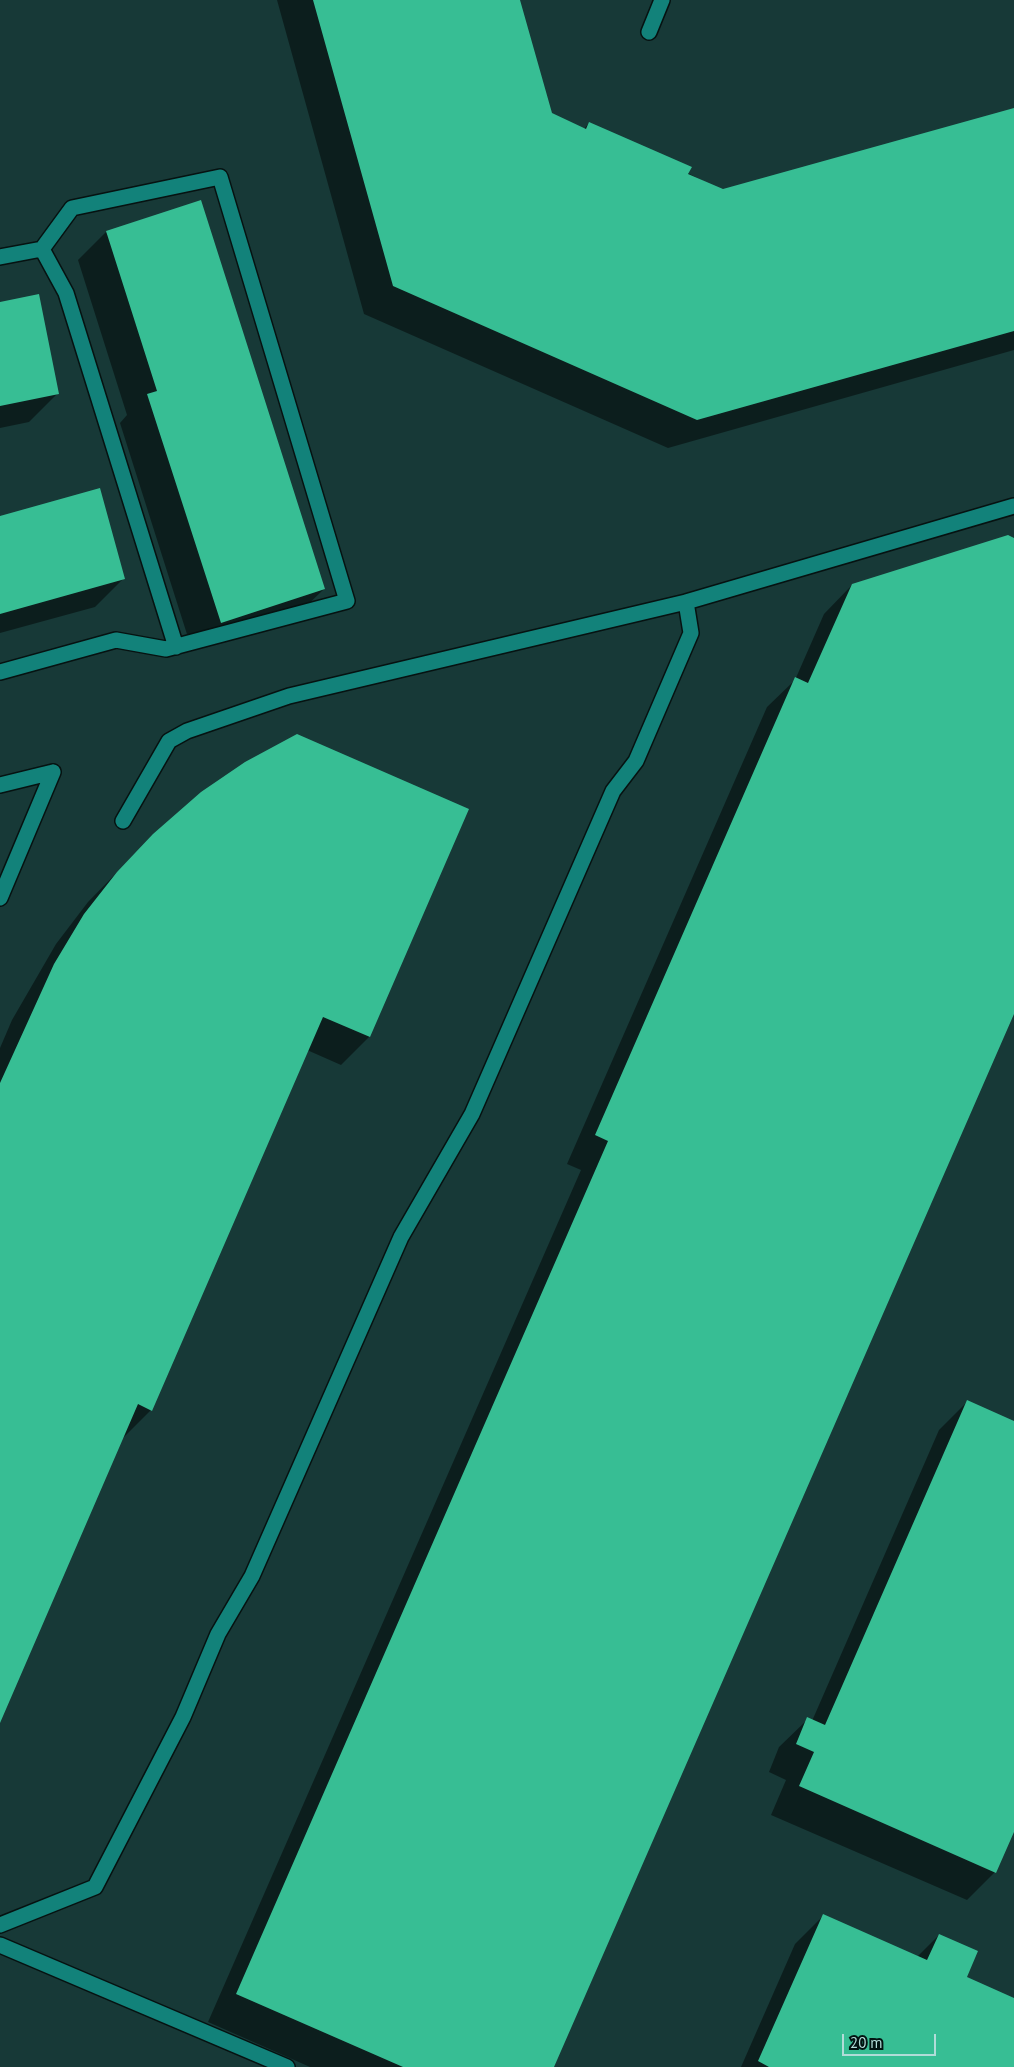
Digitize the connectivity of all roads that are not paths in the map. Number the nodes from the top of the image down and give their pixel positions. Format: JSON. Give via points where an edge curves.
{"nodes":[{"id":1,"x":662,"y":0,"type":"edge"},
{"id":2,"x":649,"y":32,"type":"dead end"},
{"id":3,"x":42,"y":248,"type":"junction"},
{"id":4,"x":0,"y":257,"type":"edge"},
{"id":5,"x":1014,"y":506,"type":"edge"},
{"id":6,"x":686,"y":602,"type":"junction"},
{"id":7,"x":176,"y":647,"type":"junction"},
{"id":8,"x":0,"y":672,"type":"edge"},
{"id":9,"x":0,"y":785,"type":"edge"},
{"id":10,"x":123,"y":821,"type":"dead end"},
{"id":11,"x":0,"y":898,"type":"edge"},
{"id":12,"x":0,"y":1925,"type":"edge"},
{"id":13,"x":0,"y":1945,"type":"edge"},
{"id":14,"x":287,"y":2067,"type":"edge"}],
"edges":[{"from":1,"to":2,"type":"lane"},
{"from":3,"to":4,"type":"lane"},
{"from":3,"to":7,"type":"lane","via":[[66,293]]},
{"from":3,"to":7,"type":"lane","via":[[72,208],[220,177],[347,601]]},
{"from":5,"to":6,"type":"lane"},
{"from":6,"to":10,"type":"lane","via":[[289,696],[187,731],[169,741]]},
{"from":6,"to":12,"type":"lane","via":[[691,633],[636,760],[613,791],[472,1114],[401,1237],[252,1576],[218,1634],[183,1717],[95,1887]]},
{"from":7,"to":8,"type":"lane","via":[[166,649],[116,640]]},
{"from":9,"to":11,"type":"lane","via":[[53,772]]},
{"from":13,"to":14,"type":"lane"}]}
